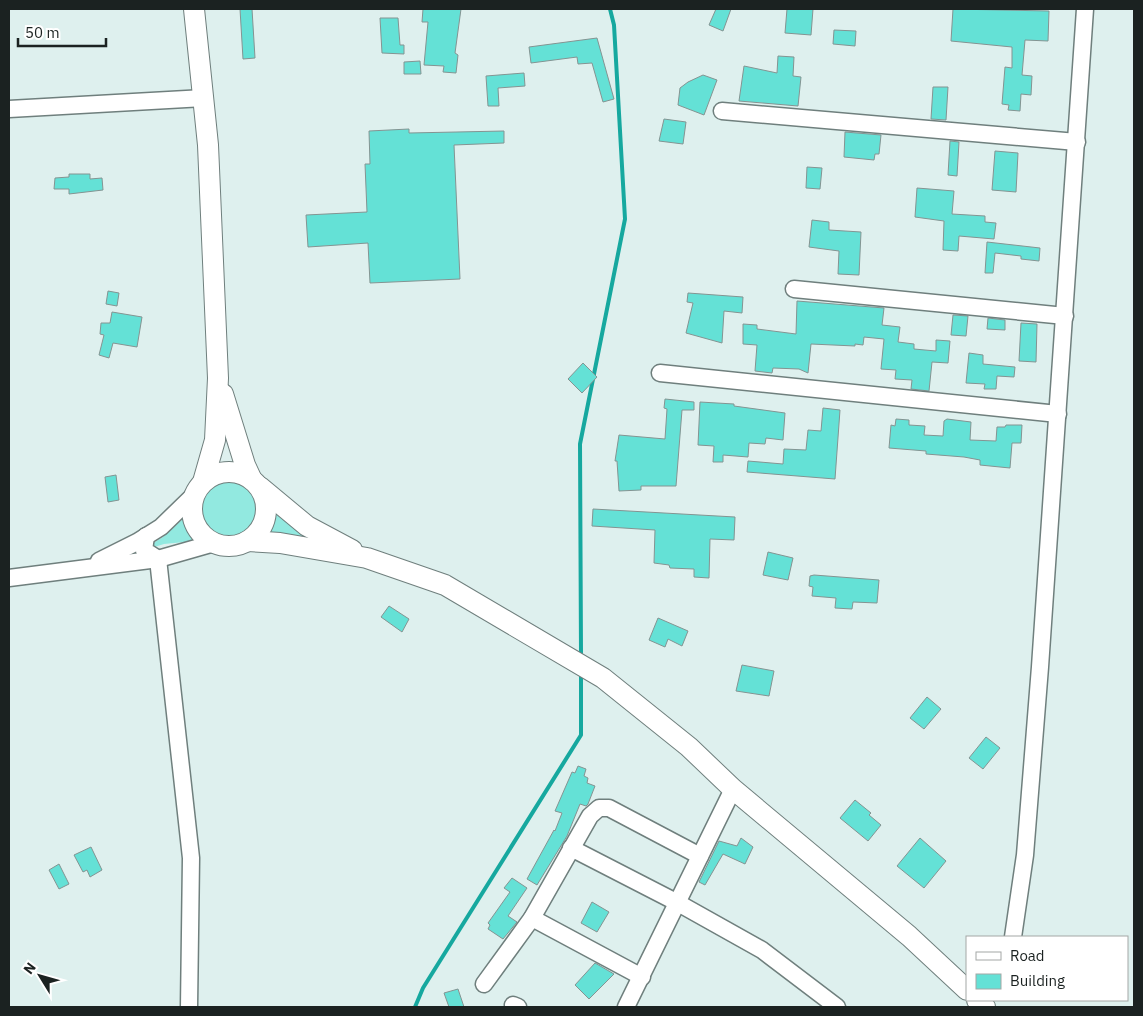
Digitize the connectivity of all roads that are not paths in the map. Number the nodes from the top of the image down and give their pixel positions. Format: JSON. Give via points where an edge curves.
{"nodes":[{"id":1,"x":194,"y":9,"type":"edge"},
{"id":2,"x":1085,"y":9,"type":"edge"},
{"id":3,"x":204,"y":98,"type":"junction"},
{"id":4,"x":9,"y":109,"type":"edge"},
{"id":5,"x":722,"y":111,"type":"dead end"},
{"id":6,"x":1077,"y":142,"type":"junction"},
{"id":7,"x":794,"y":289,"type":"dead end"},
{"id":8,"x":1065,"y":316,"type":"junction"},
{"id":9,"x":660,"y":373,"type":"dead end"},
{"id":10,"x":218,"y":378,"type":"junction"},
{"id":11,"x":1058,"y":414,"type":"junction"},
{"id":12,"x":255,"y":482,"type":"junction"},
{"id":13,"x":200,"y":488,"type":"junction"},
{"id":14,"x":146,"y":536,"type":"junction"},
{"id":15,"x":248,"y":541,"type":"junction"},
{"id":16,"x":214,"y":543,"type":"junction"},
{"id":17,"x":158,"y":558,"type":"junction"},
{"id":18,"x":367,"y":558,"type":"junction"},
{"id":19,"x":90,"y":566,"type":"junction"},
{"id":20,"x":9,"y":578,"type":"edge"},
{"id":21,"x":733,"y":789,"type":"junction"},
{"id":22,"x":571,"y":848,"type":"junction"},
{"id":23,"x":700,"y":856,"type":"junction"},
{"id":24,"x":678,"y":903,"type":"junction"},
{"id":25,"x":532,"y":918,"type":"junction"},
{"id":26,"x":1012,"y":936,"type":"edge"},
{"id":27,"x":642,"y":977,"type":"junction"},
{"id":28,"x":484,"y":984,"type":"dead end"},
{"id":29,"x":966,"y":989,"type":"edge"},
{"id":30,"x":189,"y":1007,"type":"edge"},
{"id":31,"x":626,"y":1007,"type":"edge"},
{"id":32,"x":837,"y":1007,"type":"edge"}],
"edges":[{"from":1,"to":3,"type":"main road"},
{"from":2,"to":6,"type":"street"},
{"from":3,"to":4,"type":"street"},
{"from":3,"to":10,"type":"main road"},
{"from":5,"to":6,"type":"street"},
{"from":6,"to":8,"type":"street"},
{"from":7,"to":8,"type":"street"},
{"from":8,"to":11,"type":"street"},
{"from":9,"to":11,"type":"street"},
{"from":10,"to":12,"type":"main road","via":[[232,426]]},
{"from":10,"to":13,"type":"main road","via":[[215,440]]},
{"from":11,"to":26,"type":"street","via":[[1025,855]]},
{"from":12,"to":13,"type":"main road","via":[[239,472],[226,471],[214,475]]},
{"from":12,"to":15,"type":"main road","via":[[265,498],[267,510],[264,523]]},
{"from":12,"to":18,"type":"main road","via":[[307,526]]},
{"from":13,"to":14,"type":"street"},
{"from":13,"to":16,"type":"main road","via":[[192,504],[193,516],[197,527]]},
{"from":14,"to":17,"type":"street","via":[[144,550]]},
{"from":14,"to":19,"type":"street"},
{"from":15,"to":16,"type":"main road","via":[[225,546]]},
{"from":15,"to":18,"type":"main road","via":[[280,543]]},
{"from":16,"to":17,"type":"street"},
{"from":17,"to":19,"type":"street"},
{"from":17,"to":30,"type":"street","via":[[191,858]]},
{"from":18,"to":21,"type":"main road","via":[[446,585],[603,678],[689,747]]},
{"from":19,"to":20,"type":"street"},
{"from":21,"to":23,"type":"street"},
{"from":21,"to":29,"type":"main road","via":[[909,936]]},
{"from":22,"to":23,"type":"street","via":[[590,816],[599,808],[609,808]]},
{"from":22,"to":24,"type":"street"},
{"from":22,"to":25,"type":"street"},
{"from":23,"to":24,"type":"street"},
{"from":24,"to":27,"type":"street"},
{"from":24,"to":32,"type":"street","via":[[762,950]]},
{"from":25,"to":27,"type":"street"},
{"from":25,"to":28,"type":"street"},
{"from":27,"to":31,"type":"street"}]}
